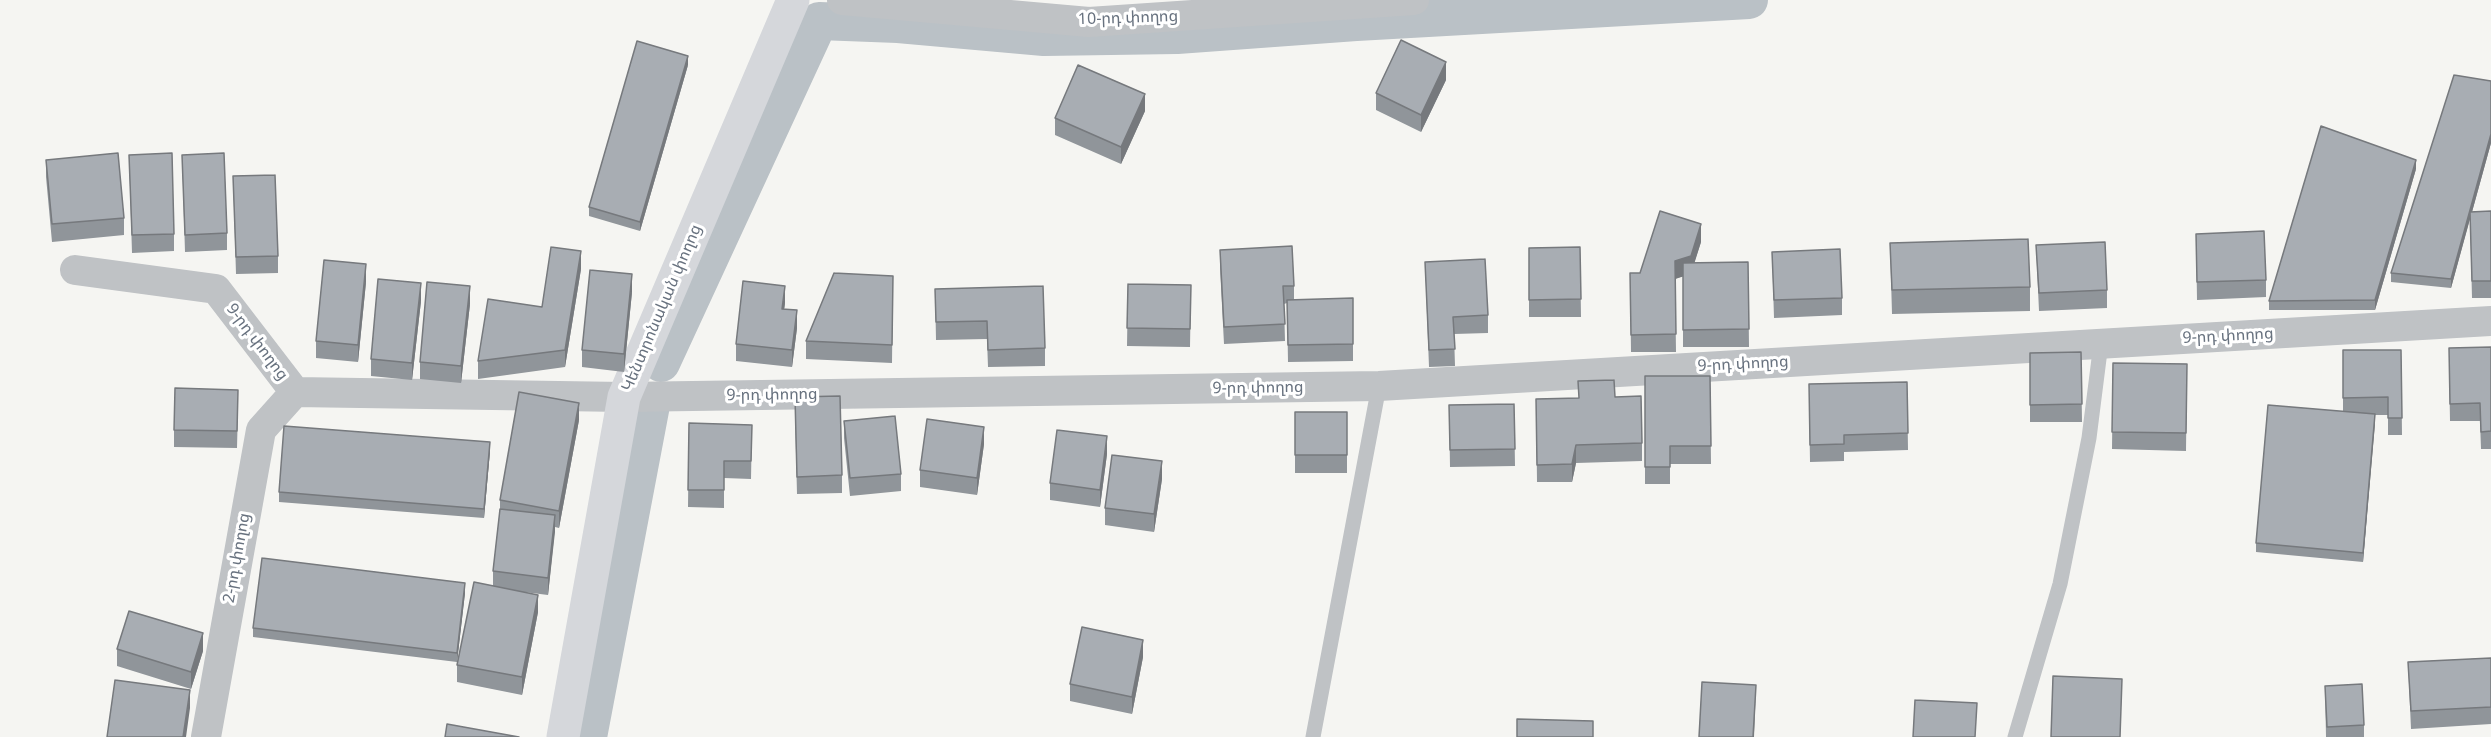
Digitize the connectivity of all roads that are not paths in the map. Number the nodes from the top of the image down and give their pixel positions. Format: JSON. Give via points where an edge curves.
{"nodes":[{"id":1,"x":793,"y":0,"type":"edge"},
{"id":2,"x":842,"y":0,"type":"edge"},
{"id":3,"x":1414,"y":0,"type":"edge"},
{"id":4,"x":75,"y":270,"type":"dead end"},
{"id":5,"x":2491,"y":321,"type":"edge"},
{"id":6,"x":2101,"y":343,"type":"junction"},
{"id":7,"x":1379,"y":386,"type":"junction"},
{"id":8,"x":295,"y":392,"type":"junction"},
{"id":9,"x":624,"y":397,"type":"junction"},
{"id":10,"x":206,"y":737,"type":"edge"},
{"id":11,"x":563,"y":737,"type":"edge"},
{"id":12,"x":1313,"y":737,"type":"edge"},
{"id":13,"x":2015,"y":737,"type":"edge"}],
"edges":[{"from":1,"to":9,"type":"main road","name":"Կենտրոնական փողոց"},
{"from":2,"to":3,"type":"street","name":"10-րդ փողոց","via":[[1089,22]]},
{"from":4,"to":8,"type":"street","name":"9-րդ փողոց","via":[[216,289]]},
{"from":5,"to":6,"type":"street","name":"9-րդ փողոց"},
{"from":6,"to":7,"type":"street","name":"9-րդ փողոց"},
{"from":6,"to":13,"type":"lane","via":[[2090,438],[2060,584]]},
{"from":7,"to":9,"type":"street","name":"9-րդ փողոց"},
{"from":7,"to":12,"type":"lane"},
{"from":8,"to":9,"type":"street","name":"9-րդ փողոց"},
{"from":8,"to":10,"type":"street","name":"2-րդ փողոց","via":[[261,430]]},
{"from":9,"to":11,"type":"main road","name":"Կենտրոնական փողոց"}]}
